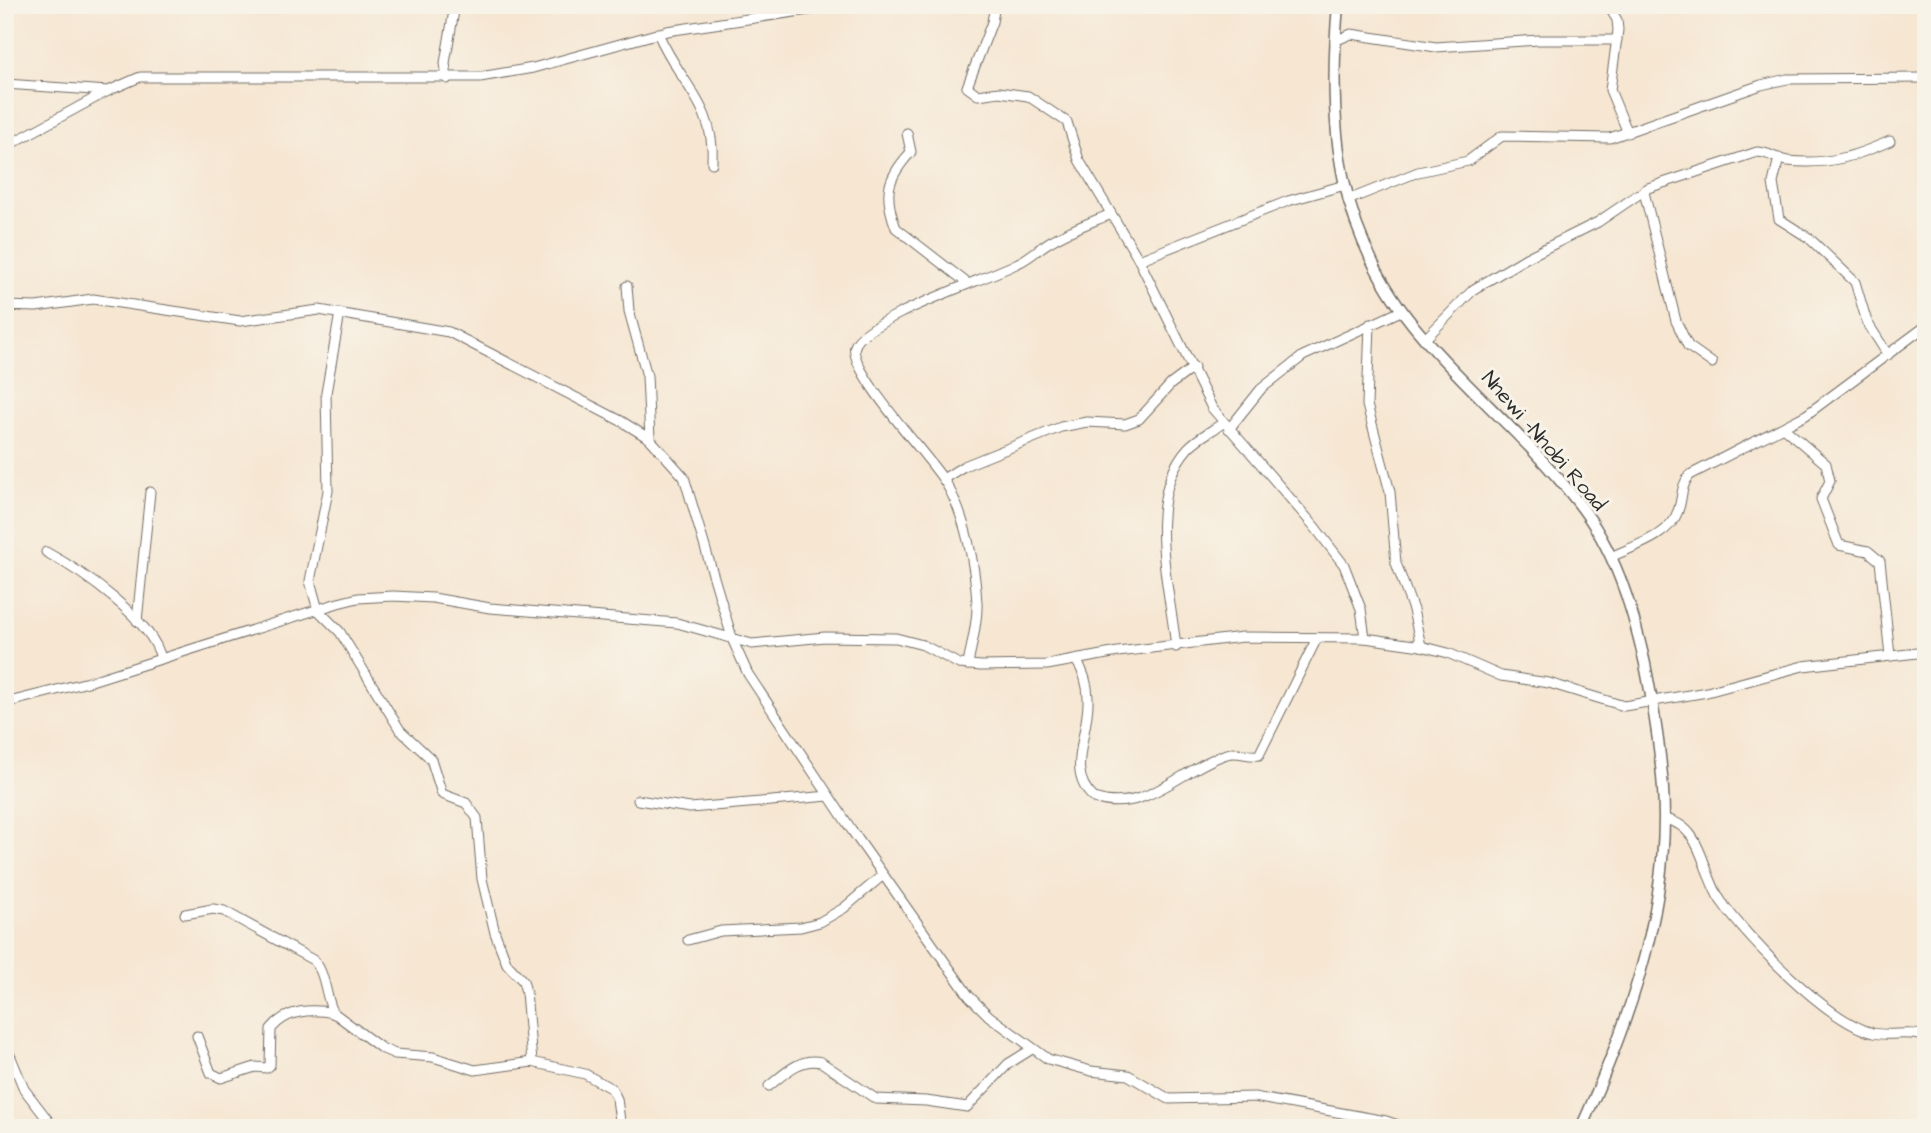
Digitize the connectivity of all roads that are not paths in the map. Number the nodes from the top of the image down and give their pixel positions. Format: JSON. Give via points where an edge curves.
{"nodes":[{"id":1,"x":455,"y":5,"type":"edge"},
{"id":2,"x":842,"y":5,"type":"edge"},
{"id":3,"x":995,"y":5,"type":"edge"},
{"id":4,"x":1338,"y":5,"type":"edge"},
{"id":5,"x":1608,"y":5,"type":"edge"},
{"id":6,"x":658,"y":33,"type":"junction"},
{"id":7,"x":1617,"y":40,"type":"junction"},
{"id":8,"x":1335,"y":41,"type":"junction"},
{"id":9,"x":447,"y":79,"type":"junction"},
{"id":10,"x":1926,"y":79,"type":"edge"},
{"id":11,"x":5,"y":84,"type":"edge"},
{"id":12,"x":108,"y":91,"type":"junction"},
{"id":13,"x":907,"y":133,"type":"dead end"},
{"id":14,"x":1628,"y":133,"type":"junction"},
{"id":15,"x":1890,"y":141,"type":"dead end"},
{"id":16,"x":5,"y":147,"type":"edge"},
{"id":17,"x":1779,"y":158,"type":"junction"},
{"id":18,"x":712,"y":163,"type":"dead end"},
{"id":19,"x":1345,"y":185,"type":"junction"},
{"id":20,"x":1644,"y":191,"type":"junction"},
{"id":21,"x":1348,"y":200,"type":"junction"},
{"id":22,"x":1111,"y":214,"type":"junction"},
{"id":23,"x":1139,"y":260,"type":"junction"},
{"id":24,"x":967,"y":283,"type":"junction"},
{"id":25,"x":627,"y":286,"type":"dead end"},
{"id":26,"x":5,"y":306,"type":"edge"},
{"id":27,"x":1401,"y":311,"type":"junction"},
{"id":28,"x":340,"y":313,"type":"junction"},
{"id":29,"x":1370,"y":324,"type":"junction"},
{"id":30,"x":1926,"y":326,"type":"edge"},
{"id":31,"x":1425,"y":339,"type":"junction"},
{"id":32,"x":1888,"y":355,"type":"junction"},
{"id":33,"x":1712,"y":363,"type":"dead end"},
{"id":34,"x":1194,"y":366,"type":"junction"},
{"id":35,"x":1226,"y":426,"type":"junction"},
{"id":36,"x":1784,"y":428,"type":"junction"},
{"id":37,"x":650,"y":439,"type":"junction"},
{"id":38,"x":943,"y":478,"type":"junction"},
{"id":39,"x":150,"y":492,"type":"dead end"},
{"id":40,"x":46,"y":552,"type":"dead end"},
{"id":41,"x":1611,"y":556,"type":"junction"},
{"id":42,"x":318,"y":610,"type":"junction"},
{"id":43,"x":137,"y":621,"type":"junction"},
{"id":44,"x":1317,"y":638,"type":"junction"},
{"id":45,"x":1365,"y":638,"type":"junction"},
{"id":46,"x":733,"y":641,"type":"junction"},
{"id":47,"x":1421,"y":646,"type":"junction"},
{"id":48,"x":1176,"y":647,"type":"junction"},
{"id":49,"x":1926,"y":652,"type":"edge"},
{"id":50,"x":1890,"y":656,"type":"junction"},
{"id":51,"x":161,"y":659,"type":"junction"},
{"id":52,"x":1076,"y":660,"type":"junction"},
{"id":53,"x":968,"y":666,"type":"junction"},
{"id":54,"x":5,"y":703,"type":"edge"},
{"id":55,"x":1653,"y":703,"type":"junction"},
{"id":56,"x":829,"y":796,"type":"junction"},
{"id":57,"x":638,"y":800,"type":"dead end"},
{"id":58,"x":1664,"y":819,"type":"junction"},
{"id":59,"x":883,"y":875,"type":"junction"},
{"id":60,"x":185,"y":914,"type":"dead end"},
{"id":61,"x":688,"y":940,"type":"dead end"},
{"id":62,"x":334,"y":1014,"type":"junction"},
{"id":63,"x":197,"y":1036,"type":"dead end"},
{"id":64,"x":1926,"y":1037,"type":"edge"},
{"id":65,"x":5,"y":1043,"type":"edge"},
{"id":66,"x":1032,"y":1049,"type":"junction"},
{"id":67,"x":532,"y":1062,"type":"junction"},
{"id":68,"x":769,"y":1086,"type":"dead end"},
{"id":69,"x":54,"y":1128,"type":"edge"},
{"id":70,"x":621,"y":1128,"type":"edge"},
{"id":71,"x":1407,"y":1128,"type":"edge"},
{"id":72,"x":1581,"y":1128,"type":"edge"}],
"edges":[{"from":1,"to":9,"type":"street","via":[[444,63]]},
{"from":2,"to":6,"type":"street"},
{"from":3,"to":22,"type":"street","via":[[967,87],[978,95],[1021,94],[1067,122],[1079,160]]},
{"from":4,"to":8,"type":"main road","name":"Nnewi -Nnobi Road"},
{"from":5,"to":7,"type":"street","via":[[1617,20]]},
{"from":6,"to":9,"type":"street","via":[[533,68]]},
{"from":6,"to":18,"type":"street","via":[[711,126]]},
{"from":7,"to":8,"type":"street","via":[[1436,47],[1351,34]]},
{"from":7,"to":14,"type":"street","via":[[1611,90]]},
{"from":8,"to":19,"type":"main road","name":"Nnewi -Nnobi Road","via":[[1333,115]]},
{"from":9,"to":12,"type":"street","via":[[156,75]]},
{"from":10,"to":14,"type":"street","via":[[1787,79]]},
{"from":11,"to":12,"type":"street"},
{"from":12,"to":16,"type":"street"},
{"from":13,"to":24,"type":"street","via":[[911,152],[888,186],[896,229]]},
{"from":14,"to":21,"type":"street","via":[[1611,138],[1502,136],[1468,161],[1418,172]]},
{"from":15,"to":17,"type":"street","via":[[1836,162]]},
{"from":17,"to":20,"type":"street","via":[[1757,152]]},
{"from":17,"to":32,"type":"street","via":[[1773,183],[1779,219],[1809,238],[1855,282],[1867,322]]},
{"from":19,"to":21,"type":"main road","name":"Nnewi -Nnobi Road"},
{"from":19,"to":23,"type":"street","via":[[1288,201]]},
{"from":20,"to":31,"type":"street","via":[[1598,222],[1474,289]]},
{"from":20,"to":33,"type":"street","via":[[1676,321],[1688,346]]},
{"from":21,"to":27,"type":"main road","name":"Nnewi -Nnobi Road","via":[[1372,266]]},
{"from":22,"to":23,"type":"street"},
{"from":22,"to":24,"type":"street","via":[[1059,236],[1019,263]]},
{"from":23,"to":34,"type":"street"},
{"from":24,"to":38,"type":"street","via":[[879,326],[855,347],[858,364],[883,402]]},
{"from":25,"to":37,"type":"street","via":[[629,312],[647,376]]},
{"from":26,"to":28,"type":"street","via":[[93,299],[240,321],[319,310]]},
{"from":27,"to":29,"type":"street"},
{"from":27,"to":31,"type":"main road","name":"Nnewi -Nnobi Road"},
{"from":28,"to":37,"type":"street","via":[[449,332]]},
{"from":28,"to":42,"type":"street","via":[[326,393],[327,504],[310,581]]},
{"from":29,"to":35,"type":"street","via":[[1303,356],[1261,389]]},
{"from":29,"to":47,"type":"street","via":[[1367,405],[1390,492],[1396,563]]},
{"from":30,"to":32,"type":"street"},
{"from":31,"to":41,"type":"main road","name":"Nnewi -Nnobi Road","via":[[1576,499]]},
{"from":32,"to":36,"type":"street"},
{"from":34,"to":35,"type":"street","via":[[1205,396]]},
{"from":34,"to":38,"type":"street","via":[[1139,419],[1061,428]]},
{"from":35,"to":45,"type":"street","via":[[1343,565],[1361,610]]},
{"from":35,"to":48,"type":"street","via":[[1186,450],[1165,499],[1164,569]]},
{"from":36,"to":41,"type":"street","via":[[1690,475],[1671,524]]},
{"from":36,"to":50,"type":"street","via":[[1826,464],[1830,481],[1821,499],[1839,545],[1868,551],[1880,561]]},
{"from":37,"to":46,"type":"street","via":[[684,477]]},
{"from":38,"to":53,"type":"street","via":[[964,527],[975,585],[977,605]]},
{"from":39,"to":43,"type":"street"},
{"from":40,"to":43,"type":"street","via":[[81,571]]},
{"from":41,"to":55,"type":"main road","name":"Nnewi -Nnobi Road","via":[[1636,626]]},
{"from":42,"to":46,"type":"street","via":[[358,598],[433,598],[490,608],[677,623],[705,628]]},
{"from":42,"to":51,"type":"street"},
{"from":42,"to":67,"type":"street","via":[[352,649],[400,730],[432,759],[442,794],[466,803],[477,818],[482,879],[495,933],[507,964],[523,981],[526,992]]},
{"from":43,"to":51,"type":"street","via":[[156,640]]},
{"from":44,"to":45,"type":"street"},
{"from":44,"to":48,"type":"street","via":[[1243,637]]},
{"from":44,"to":52,"type":"street","via":[[1259,755],[1231,752],[1156,792],[1116,801],[1094,798],[1080,779],[1088,681]]},
{"from":45,"to":47,"type":"street"},
{"from":46,"to":53,"type":"street","via":[[764,645],[825,637],[896,638]]},
{"from":46,"to":56,"type":"street","via":[[748,674]]},
{"from":47,"to":55,"type":"street","via":[[1501,676],[1549,683],[1624,706]]},
{"from":48,"to":52,"type":"street"},
{"from":49,"to":50,"type":"street"},
{"from":50,"to":55,"type":"street","via":[[1804,666]]},
{"from":51,"to":54,"type":"street"},
{"from":52,"to":53,"type":"street","via":[[1019,667]]},
{"from":55,"to":58,"type":"main road","name":"Nnewi -Nnobi Road"},
{"from":56,"to":57,"type":"street","via":[[690,808]]},
{"from":56,"to":59,"type":"street"},
{"from":58,"to":64,"type":"street","via":[[1689,830],[1721,900],[1782,971],[1856,1026],[1873,1033]]},
{"from":58,"to":72,"type":"main road","name":"Nnewi -Nnobi Road","via":[[1652,928],[1622,1030]]},
{"from":59,"to":61,"type":"street","via":[[820,922],[721,931]]},
{"from":59,"to":66,"type":"street","via":[[969,996]]},
{"from":60,"to":62,"type":"street","via":[[224,911],[313,960],[319,965]]},
{"from":62,"to":63,"type":"street","via":[[300,1011],[285,1017],[271,1029],[267,1068],[255,1067],[221,1078],[211,1073]]},
{"from":62,"to":67,"type":"street","via":[[396,1054],[433,1057],[475,1070]]},
{"from":65,"to":69,"type":"street","via":[[24,1089]]},
{"from":66,"to":68,"type":"street","via":[[1008,1064],[967,1107],[876,1099],[813,1060]]},
{"from":66,"to":71,"type":"street","via":[[1069,1066],[1128,1075],[1169,1099],[1254,1097]]},
{"from":67,"to":70,"type":"street","via":[[604,1082],[617,1099]]}]}
